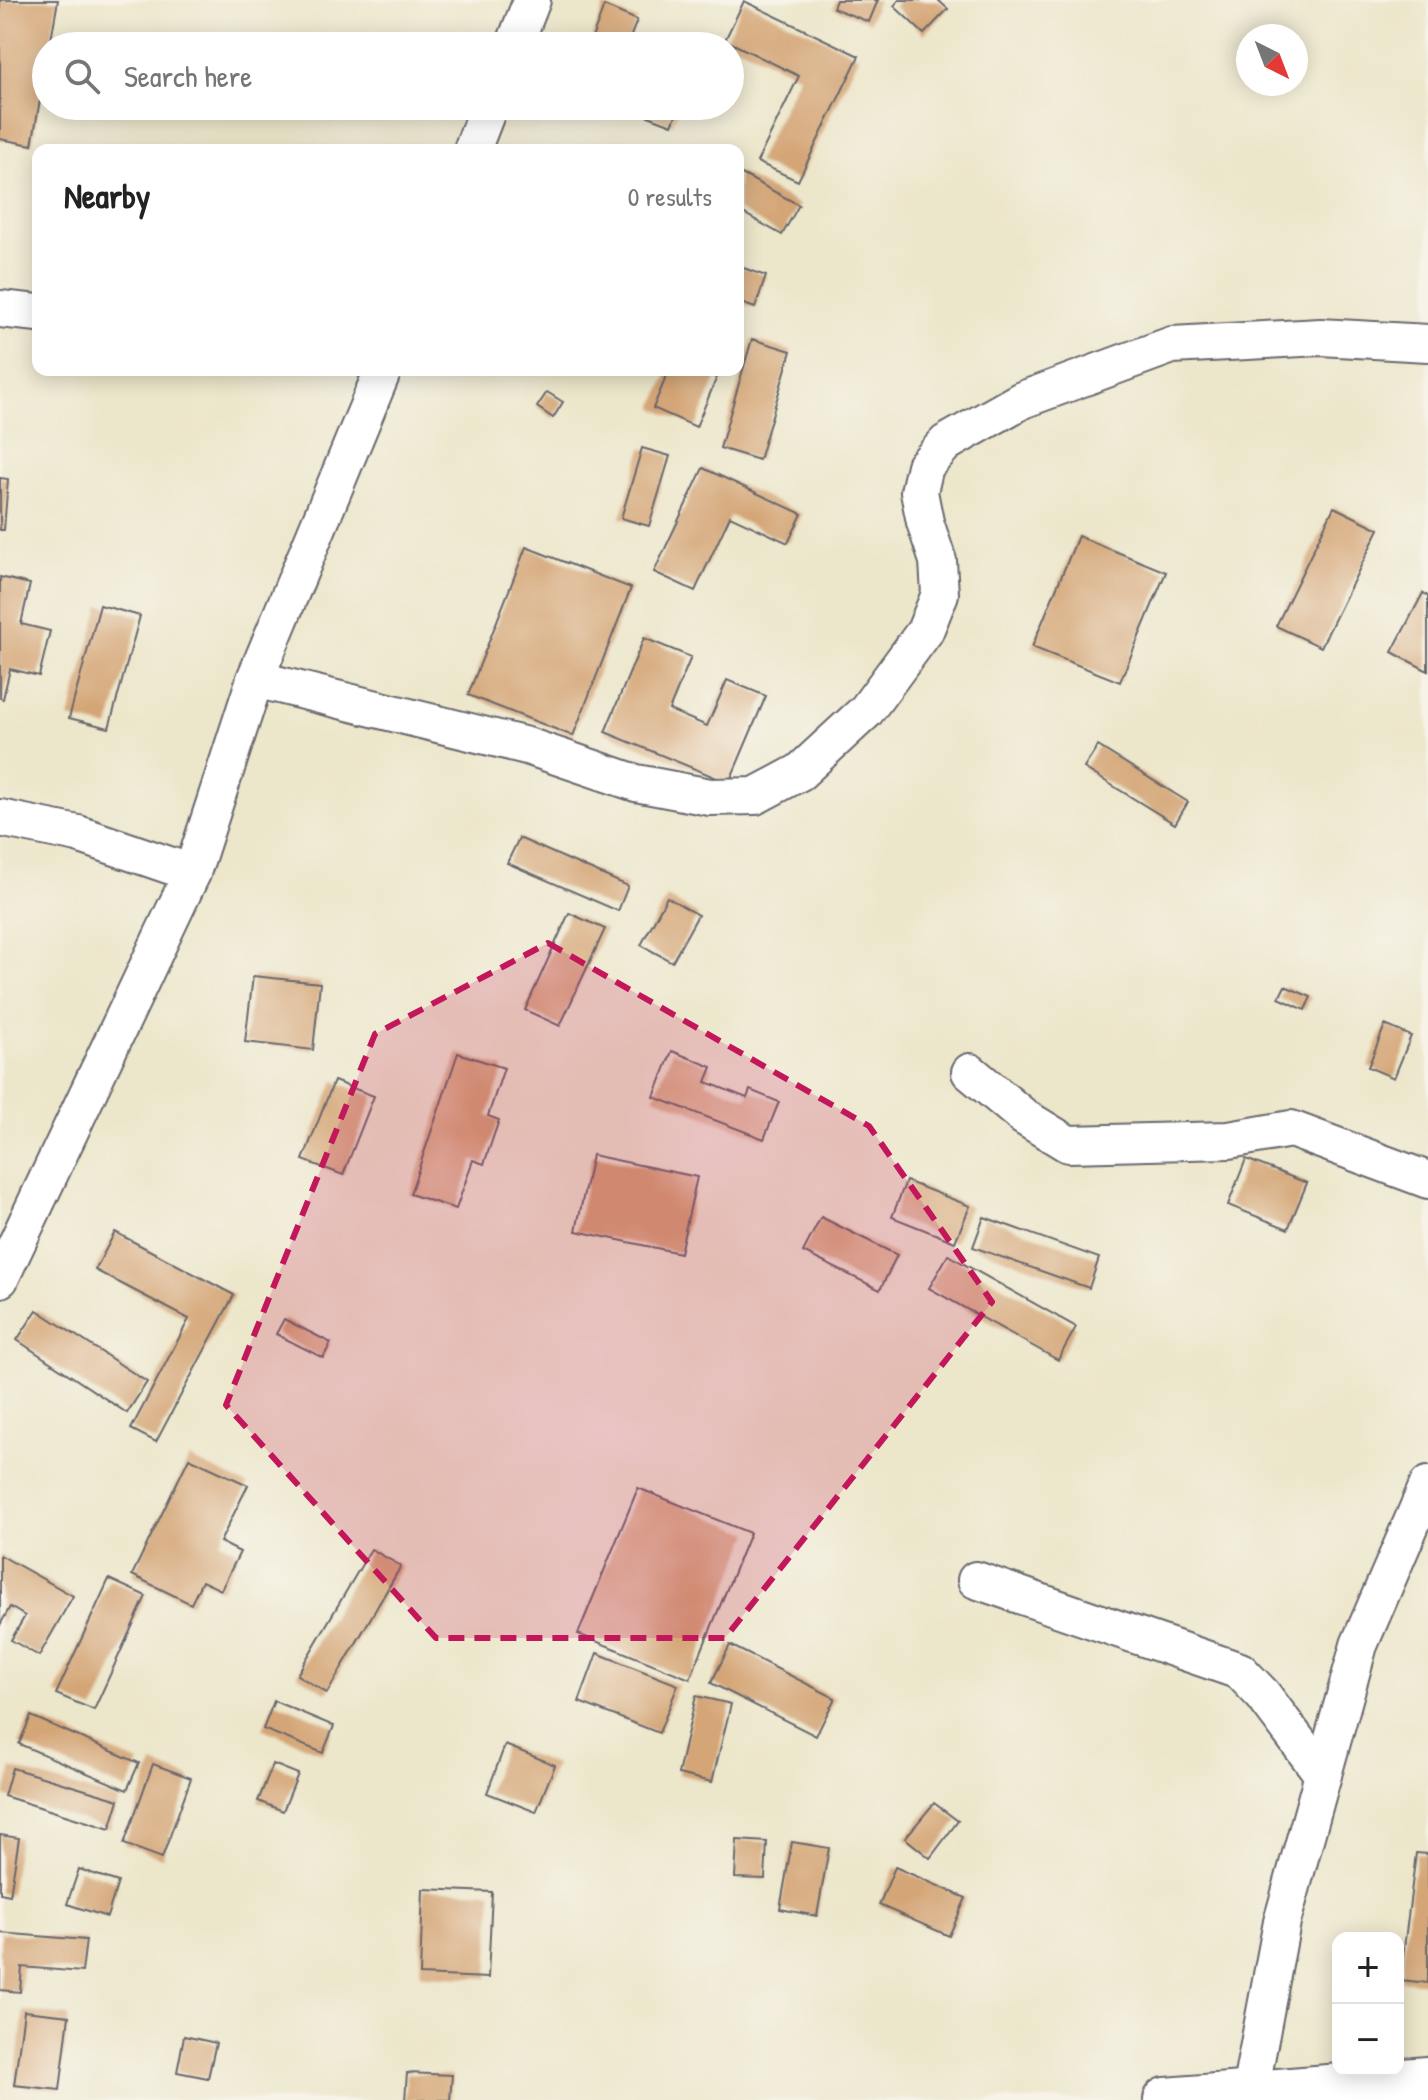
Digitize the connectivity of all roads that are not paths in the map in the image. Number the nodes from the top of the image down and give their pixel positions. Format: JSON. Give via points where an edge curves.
{"nodes":[{"id":1,"x":532,"y":0,"type":"edge"},
{"id":2,"x":519,"y":32,"type":"edge"},
{"id":3,"x":484,"y":120,"type":"edge"},
{"id":4,"x":474,"y":144,"type":"edge"},
{"id":5,"x":0,"y":309,"type":"edge"},
{"id":6,"x":32,"y":312,"type":"edge"},
{"id":7,"x":1428,"y":343,"type":"edge"},
{"id":8,"x":381,"y":376,"type":"edge"},
{"id":9,"x":255,"y":679,"type":"junction"},
{"id":10,"x":0,"y":818,"type":"edge"},
{"id":11,"x":192,"y":873,"type":"junction"},
{"id":12,"x":970,"y":1072,"type":"dead end"},
{"id":13,"x":1428,"y":1180,"type":"edge"},
{"id":14,"x":0,"y":1279,"type":"edge"},
{"id":15,"x":1428,"y":1485,"type":"edge"},
{"id":16,"x":976,"y":1580,"type":"dead end"},
{"id":17,"x":1323,"y":1775,"type":"junction"},
{"id":18,"x":1428,"y":2079,"type":"edge"},
{"id":19,"x":1250,"y":2092,"type":"junction"},
{"id":20,"x":1166,"y":2100,"type":"edge"}],
"edges":[{"from":1,"to":2,"type":"street"},
{"from":3,"to":4,"type":"street"},
{"from":5,"to":6,"type":"street"},
{"from":7,"to":9,"type":"street","via":[[1320,337],[1172,345],[1022,400],[946,443],[925,466],[919,492],[938,561],[940,594],[925,631],[866,711],[800,772],[755,796],[710,797],[636,783],[527,746]]},
{"from":8,"to":9,"type":"street"},
{"from":9,"to":11,"type":"street"},
{"from":10,"to":11,"type":"street","via":[[78,834]]},
{"from":11,"to":14,"type":"street"},
{"from":12,"to":13,"type":"street","via":[[1024,1117],[1068,1144],[1229,1140],[1291,1129]]},
{"from":15,"to":17,"type":"street","via":[[1359,1645]]},
{"from":16,"to":17,"type":"street","via":[[1240,1671]]},
{"from":17,"to":19,"type":"street","via":[[1282,1922]]},
{"from":18,"to":19,"type":"street"},
{"from":19,"to":20,"type":"street"}]}
